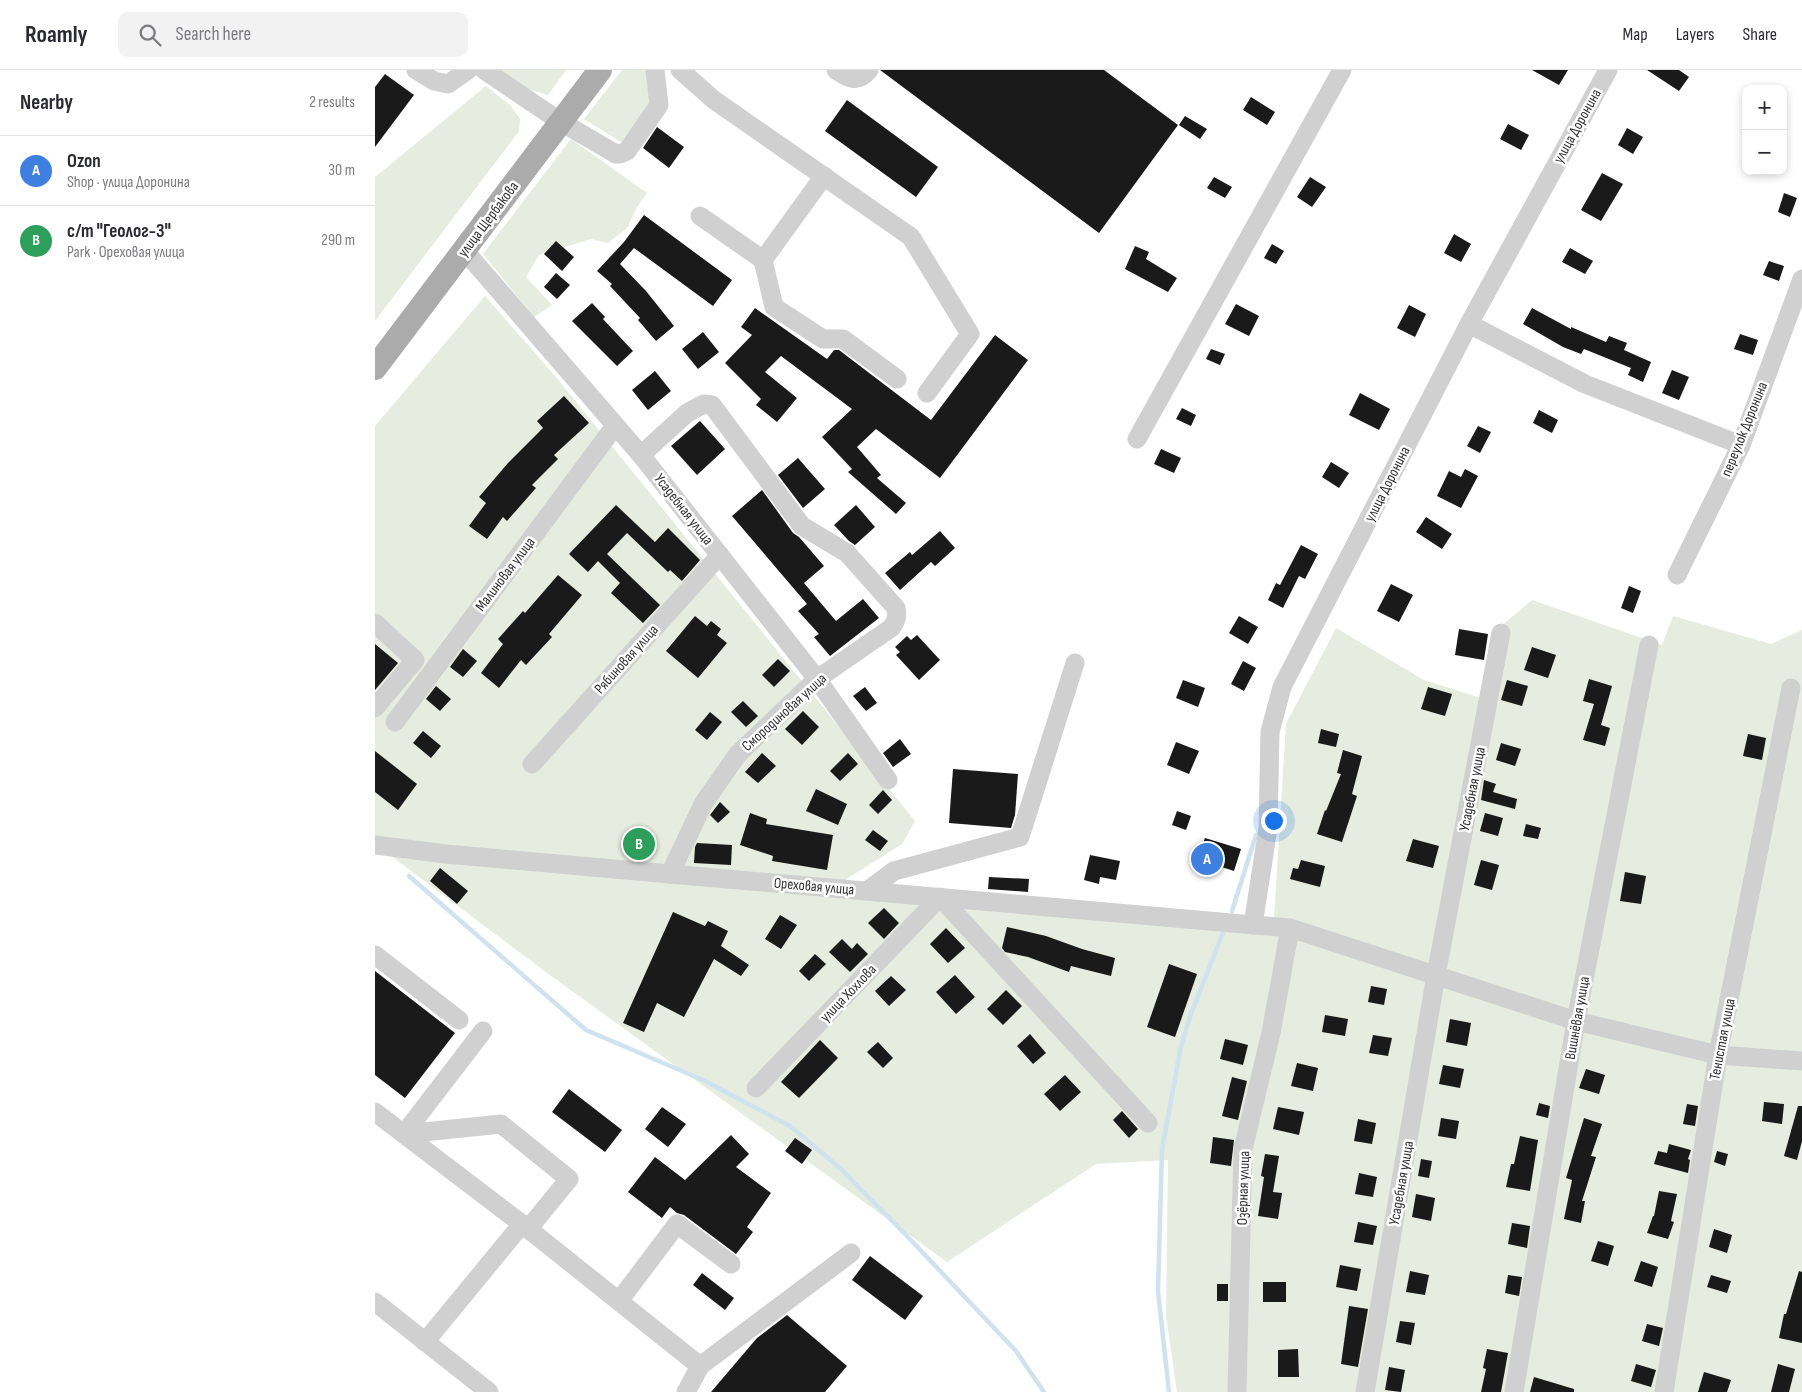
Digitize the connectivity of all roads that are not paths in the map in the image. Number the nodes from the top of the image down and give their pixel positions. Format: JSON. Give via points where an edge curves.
{"nodes":[{"id":1,"x":416,"y":70,"type":"edge"},
{"id":2,"x":468,"y":70,"type":"edge"},
{"id":3,"x":484,"y":70,"type":"edge"},
{"id":4,"x":600,"y":70,"type":"edge"},
{"id":5,"x":655,"y":70,"type":"edge"},
{"id":6,"x":680,"y":70,"type":"edge"},
{"id":7,"x":836,"y":70,"type":"edge"},
{"id":8,"x":869,"y":70,"type":"edge"},
{"id":9,"x":1342,"y":70,"type":"edge"},
{"id":10,"x":1608,"y":70,"type":"edge"},
{"id":11,"x":561,"y":122,"type":"junction"},
{"id":12,"x":824,"y":176,"type":"junction"},
{"id":13,"x":700,"y":216,"type":"dead end"},
{"id":14,"x":464,"y":250,"type":"junction"},
{"id":15,"x":763,"y":260,"type":"junction"},
{"id":16,"x":1802,"y":279,"type":"edge"},
{"id":17,"x":1469,"y":324,"type":"junction"},
{"id":18,"x":375,"y":368,"type":"edge"},
{"id":19,"x":897,"y":379,"type":"dead end"},
{"id":20,"x":927,"y":393,"type":"dead end"},
{"id":21,"x":615,"y":426,"type":"junction"},
{"id":22,"x":1137,"y":439,"type":"dead end"},
{"id":23,"x":1741,"y":446,"type":"junction"},
{"id":24,"x":641,"y":455,"type":"junction"},
{"id":25,"x":720,"y":555,"type":"junction"},
{"id":26,"x":1677,"y":575,"type":"dead end"},
{"id":27,"x":375,"y":623,"type":"edge"},
{"id":28,"x":1501,"y":634,"type":"dead end"},
{"id":29,"x":1649,"y":645,"type":"dead end"},
{"id":30,"x":1075,"y":663,"type":"dead end"},
{"id":31,"x":817,"y":679,"type":"junction"},
{"id":32,"x":1791,"y":688,"type":"dead end"},
{"id":33,"x":375,"y":708,"type":"edge"},
{"id":34,"x":395,"y":722,"type":"dead end"},
{"id":35,"x":531,"y":764,"type":"dead end"},
{"id":36,"x":888,"y":780,"type":"dead end"},
{"id":37,"x":375,"y":845,"type":"edge"},
{"id":38,"x":670,"y":874,"type":"junction"},
{"id":39,"x":867,"y":891,"type":"junction"},
{"id":40,"x":940,"y":897,"type":"junction"},
{"id":41,"x":1253,"y":925,"type":"junction"},
{"id":42,"x":1290,"y":928,"type":"junction"},
{"id":43,"x":375,"y":955,"type":"edge"},
{"id":44,"x":1437,"y":975,"type":"junction"},
{"id":45,"x":459,"y":1020,"type":"dead end"},
{"id":46,"x":1576,"y":1021,"type":"junction"},
{"id":47,"x":483,"y":1031,"type":"dead end"},
{"id":48,"x":1718,"y":1055,"type":"junction"},
{"id":49,"x":1802,"y":1061,"type":"edge"},
{"id":50,"x":756,"y":1088,"type":"dead end"},
{"id":51,"x":375,"y":1112,"type":"edge"},
{"id":52,"x":1148,"y":1123,"type":"dead end"},
{"id":53,"x":404,"y":1134,"type":"junction"},
{"id":54,"x":526,"y":1226,"type":"junction"},
{"id":55,"x":851,"y":1253,"type":"dead end"},
{"id":56,"x":731,"y":1264,"type":"dead end"},
{"id":57,"x":619,"y":1301,"type":"junction"},
{"id":58,"x":375,"y":1302,"type":"edge"},
{"id":59,"x":425,"y":1342,"type":"junction"},
{"id":60,"x":700,"y":1366,"type":"junction"},
{"id":61,"x":687,"y":1391,"type":"edge"},
{"id":62,"x":489,"y":1392,"type":"edge"},
{"id":63,"x":1237,"y":1392,"type":"edge"},
{"id":64,"x":1365,"y":1392,"type":"edge"},
{"id":65,"x":1514,"y":1392,"type":"edge"},
{"id":66,"x":1664,"y":1392,"type":"edge"}],
"edges":[{"from":1,"to":2,"type":"street","via":[[434,82],[448,84]]},
{"from":3,"to":11,"type":"street"},
{"from":4,"to":11,"type":"main road","name":"улица Щербакова"},
{"from":5,"to":11,"type":"street","via":[[659,105],[624,153],[616,154]]},
{"from":6,"to":12,"type":"street","via":[[714,100]]},
{"from":7,"to":8,"type":"street","via":[[855,79]]},
{"from":9,"to":22,"type":"street"},
{"from":10,"to":17,"type":"street","name":"улица Доронина"},
{"from":11,"to":14,"type":"main road","name":"улица Щербакова"},
{"from":12,"to":15,"type":"street"},
{"from":12,"to":20,"type":"street","via":[[911,237],[970,334]]},
{"from":13,"to":15,"type":"street"},
{"from":14,"to":18,"type":"main road","name":"улица Щербакова"},
{"from":14,"to":21,"type":"street","name":"Усадебная улица"},
{"from":15,"to":19,"type":"street","via":[[774,307],[823,339],[843,339]]},
{"from":16,"to":23,"type":"street","name":"переулок Доронина"},
{"from":17,"to":23,"type":"street","via":[[1585,384]]},
{"from":17,"to":41,"type":"street","name":"улица Доронина","via":[[1282,687],[1270,732],[1268,828]]},
{"from":21,"to":24,"type":"street","name":"Усадебная улица"},
{"from":21,"to":34,"type":"street","name":"Малиновая улица"},
{"from":23,"to":26,"type":"street","name":"переулок Доронина"},
{"from":24,"to":25,"type":"street","name":"Усадебная улица"},
{"from":24,"to":31,"type":"street","name":"Смородиновая улица","via":[[687,413],[704,404],[712,405],[802,526],[847,553],[896,608],[896,621],[891,628]]},
{"from":25,"to":31,"type":"street","name":"Усадебная улица"},
{"from":25,"to":35,"type":"street","name":"Рябиновая улица"},
{"from":27,"to":33,"type":"street","via":[[415,660]]},
{"from":28,"to":44,"type":"street","name":"Усадебная улица"},
{"from":29,"to":46,"type":"street","name":"Вишнёвая улица"},
{"from":30,"to":39,"type":"street","via":[[1021,837],[894,871]]},
{"from":31,"to":36,"type":"street","name":"Усадебная улица"},
{"from":31,"to":38,"type":"street","name":"Смородиновая улица","via":[[738,754],[703,804]]},
{"from":32,"to":48,"type":"street","name":"Тенистая улица"},
{"from":37,"to":38,"type":"street","name":"Ореховая улица"},
{"from":38,"to":39,"type":"street","name":"Ореховая улица","via":[[781,877]]},
{"from":39,"to":40,"type":"street","name":"Ореховая улица"},
{"from":40,"to":41,"type":"street","name":"Ореховая улица"},
{"from":40,"to":50,"type":"street","name":"улица Хохлова"},
{"from":40,"to":52,"type":"street"},
{"from":41,"to":42,"type":"street"},
{"from":42,"to":44,"type":"street"},
{"from":42,"to":63,"type":"street","name":"Озёрная улица","via":[[1271,1033],[1243,1149]]},
{"from":43,"to":45,"type":"street"},
{"from":44,"to":46,"type":"street"},
{"from":44,"to":64,"type":"street","name":"Усадебная улица"},
{"from":46,"to":48,"type":"street"},
{"from":46,"to":65,"type":"street","name":"Вишнёвая улица"},
{"from":47,"to":53,"type":"street"},
{"from":48,"to":49,"type":"street"},
{"from":48,"to":66,"type":"street","name":"Тенистая улица"},
{"from":51,"to":53,"type":"street"},
{"from":53,"to":54,"type":"street"},
{"from":53,"to":54,"type":"street","via":[[501,1124],[569,1179]]},
{"from":54,"to":57,"type":"street"},
{"from":54,"to":59,"type":"street"},
{"from":55,"to":60,"type":"street"},
{"from":56,"to":57,"type":"street","via":[[677,1224]]},
{"from":57,"to":60,"type":"street"},
{"from":58,"to":59,"type":"street"},
{"from":59,"to":62,"type":"street"},
{"from":60,"to":61,"type":"street"}]}
